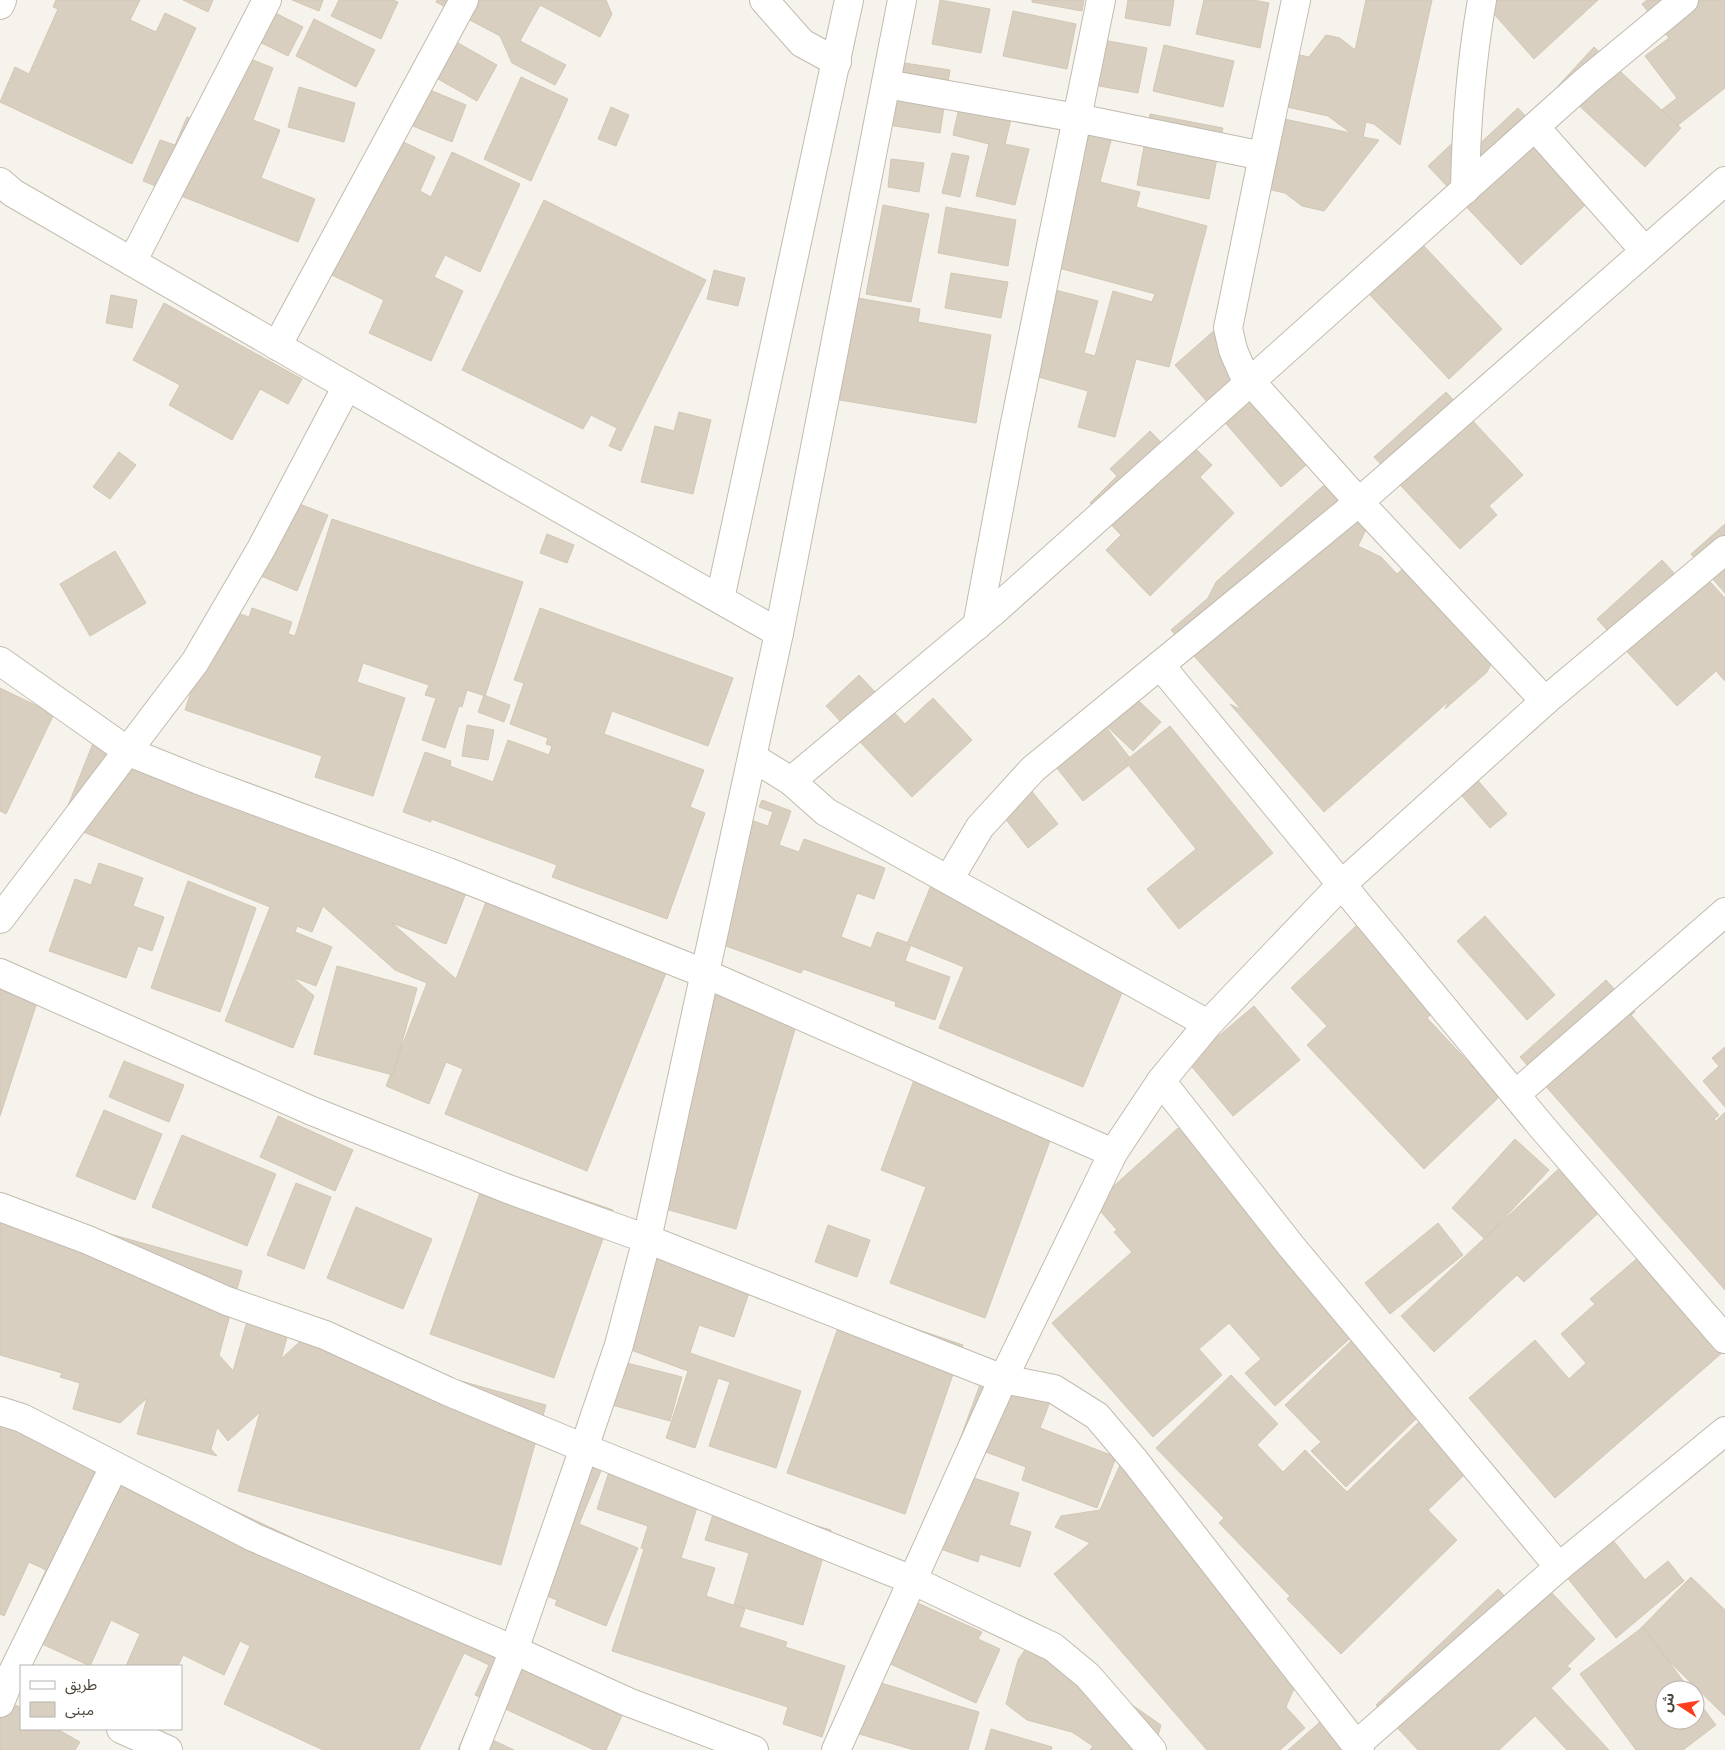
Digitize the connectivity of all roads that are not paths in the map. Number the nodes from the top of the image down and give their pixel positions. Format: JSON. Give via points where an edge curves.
{"nodes":[{"id":1,"x":2,"y":0,"type":"edge"},
{"id":2,"x":268,"y":0,"type":"edge"},
{"id":3,"x":464,"y":0,"type":"edge"},
{"id":4,"x":764,"y":0,"type":"edge"},
{"id":5,"x":849,"y":0,"type":"edge"},
{"id":6,"x":902,"y":0,"type":"edge"},
{"id":7,"x":1101,"y":0,"type":"edge"},
{"id":8,"x":1296,"y":0,"type":"edge"},
{"id":9,"x":1482,"y":0,"type":"edge"},
{"id":10,"x":1684,"y":0,"type":"edge"},
{"id":11,"x":0,"y":5,"type":"edge"},
{"id":12,"x":837,"y":62,"type":"junction"},
{"id":13,"x":886,"y":84,"type":"junction"},
{"id":14,"x":1077,"y":118,"type":"junction"},
{"id":15,"x":1535,"y":127,"type":"junction"},
{"id":16,"x":1263,"y":156,"type":"junction"},
{"id":17,"x":0,"y":182,"type":"edge"},
{"id":18,"x":1725,"y":182,"type":"edge"},
{"id":19,"x":1465,"y":190,"type":"junction"},
{"id":20,"x":1645,"y":251,"type":"junction"},
{"id":21,"x":132,"y":262,"type":"junction"},
{"id":22,"x":277,"y":346,"type":"junction"},
{"id":23,"x":1251,"y":382,"type":"junction"},
{"id":24,"x":347,"y":386,"type":"junction"},
{"id":25,"x":1359,"y":502,"type":"junction"},
{"id":26,"x":1725,"y":550,"type":"edge"},
{"id":27,"x":720,"y":598,"type":"junction"},
{"id":28,"x":977,"y":626,"type":"junction"},
{"id":29,"x":779,"y":632,"type":"junction"},
{"id":30,"x":0,"y":661,"type":"edge"},
{"id":31,"x":1160,"y":665,"type":"junction"},
{"id":32,"x":1545,"y":701,"type":"junction"},
{"id":33,"x":129,"y":752,"type":"junction"},
{"id":34,"x":752,"y":757,"type":"junction"},
{"id":35,"x":791,"y":781,"type":"junction"},
{"id":36,"x":949,"y":879,"type":"junction"},
{"id":37,"x":1341,"y":885,"type":"junction"},
{"id":38,"x":0,"y":919,"type":"edge"},
{"id":39,"x":1720,"y":925,"type":"edge"},
{"id":40,"x":0,"y":973,"type":"edge"},
{"id":41,"x":706,"y":974,"type":"junction"},
{"id":42,"x":1208,"y":1024,"type":"junction"},
{"id":43,"x":1161,"y":1081,"type":"junction"},
{"id":44,"x":1516,"y":1094,"type":"junction"},
{"id":45,"x":1113,"y":1153,"type":"junction"},
{"id":46,"x":0,"y":1207,"type":"edge"},
{"id":47,"x":648,"y":1238,"type":"junction"},
{"id":48,"x":1725,"y":1339,"type":"edge"},
{"id":49,"x":1003,"y":1379,"type":"junction"},
{"id":50,"x":0,"y":1411,"type":"edge"},
{"id":51,"x":1725,"y":1431,"type":"edge"},
{"id":52,"x":584,"y":1448,"type":"junction"},
{"id":53,"x":114,"y":1467,"type":"junction"},
{"id":54,"x":1558,"y":1567,"type":"junction"},
{"id":55,"x":912,"y":1580,"type":"junction"},
{"id":56,"x":514,"y":1650,"type":"junction"},
{"id":57,"x":8,"y":1685,"type":"edge"},
{"id":58,"x":123,"y":1730,"type":"edge"},
{"id":59,"x":1358,"y":1747,"type":"edge"},
{"id":60,"x":168,"y":1750,"type":"edge"},
{"id":61,"x":474,"y":1750,"type":"edge"},
{"id":62,"x":754,"y":1750,"type":"edge"},
{"id":63,"x":836,"y":1750,"type":"edge"},
{"id":64,"x":1152,"y":1750,"type":"edge"}],
"edges":[{"from":1,"to":11,"type":"street"},
{"from":2,"to":21,"type":"street"},
{"from":3,"to":22,"type":"street"},
{"from":4,"to":12,"type":"street","via":[[802,43]]},
{"from":5,"to":12,"type":"street"},
{"from":6,"to":13,"type":"street"},
{"from":7,"to":14,"type":"street"},
{"from":8,"to":16,"type":"street"},
{"from":9,"to":19,"type":"street","via":[[1466,122]]},
{"from":10,"to":15,"type":"street"},
{"from":12,"to":27,"type":"street"},
{"from":13,"to":14,"type":"street"},
{"from":13,"to":29,"type":"street"},
{"from":14,"to":16,"type":"street"},
{"from":14,"to":28,"type":"street"},
{"from":15,"to":19,"type":"street"},
{"from":15,"to":20,"type":"street"},
{"from":16,"to":23,"type":"street","via":[[1228,328],[1233,350],[1243,373]]},
{"from":17,"to":21,"type":"street","via":[[13,193]]},
{"from":18,"to":20,"type":"street"},
{"from":19,"to":23,"type":"street"},
{"from":20,"to":25,"type":"street"},
{"from":21,"to":22,"type":"street"},
{"from":22,"to":24,"type":"street"},
{"from":23,"to":25,"type":"street"},
{"from":23,"to":28,"type":"street"},
{"from":24,"to":27,"type":"street"},
{"from":24,"to":33,"type":"street","via":[[261,549],[195,662]]},
{"from":25,"to":31,"type":"street"},
{"from":25,"to":32,"type":"street"},
{"from":26,"to":32,"type":"street"},
{"from":27,"to":29,"type":"street"},
{"from":28,"to":35,"type":"street"},
{"from":29,"to":34,"type":"street"},
{"from":30,"to":33,"type":"street"},
{"from":31,"to":36,"type":"street","via":[[1033,769],[980,827]]},
{"from":31,"to":37,"type":"street"},
{"from":32,"to":37,"type":"street"},
{"from":33,"to":38,"type":"street"},
{"from":33,"to":41,"type":"street","via":[[448,872]]},
{"from":34,"to":35,"type":"street"},
{"from":34,"to":41,"type":"street"},
{"from":35,"to":36,"type":"street","via":[[826,812]]},
{"from":36,"to":42,"type":"street"},
{"from":37,"to":42,"type":"street"},
{"from":37,"to":44,"type":"street"},
{"from":39,"to":44,"type":"street"},
{"from":40,"to":47,"type":"street","via":[[312,1111],[508,1189]]},
{"from":41,"to":45,"type":"street"},
{"from":41,"to":47,"type":"street"},
{"from":42,"to":43,"type":"street"},
{"from":43,"to":45,"type":"street"},
{"from":43,"to":54,"type":"street","via":[[1291,1246]]},
{"from":44,"to":48,"type":"street"},
{"from":45,"to":49,"type":"street"},
{"from":46,"to":52,"type":"street","via":[[88,1240],[227,1301],[325,1336]]},
{"from":47,"to":49,"type":"street"},
{"from":47,"to":52,"type":"street","via":[[619,1345]]},
{"from":49,"to":55,"type":"street"},
{"from":49,"to":59,"type":"street","via":[[1054,1389],[1097,1416]]},
{"from":50,"to":53,"type":"street","via":[[22,1418]]},
{"from":51,"to":54,"type":"street"},
{"from":52,"to":55,"type":"street"},
{"from":52,"to":56,"type":"street"},
{"from":53,"to":56,"type":"street","via":[[254,1538]]},
{"from":53,"to":57,"type":"street"},
{"from":54,"to":59,"type":"street"},
{"from":55,"to":63,"type":"street"},
{"from":55,"to":64,"type":"street","via":[[1053,1647],[1088,1676]]},
{"from":56,"to":61,"type":"street"},
{"from":56,"to":62,"type":"street","via":[[628,1702]]},
{"from":58,"to":60,"type":"street"}]}
